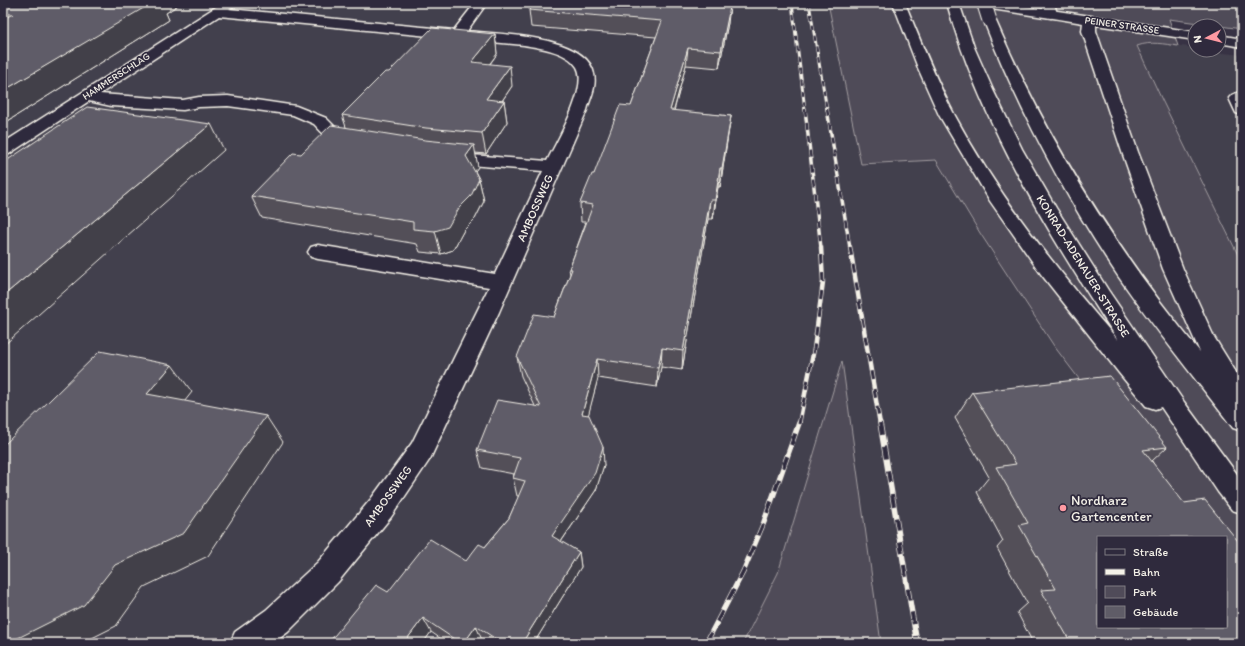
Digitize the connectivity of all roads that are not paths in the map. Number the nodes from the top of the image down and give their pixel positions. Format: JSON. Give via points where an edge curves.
{"nodes":[{"id":1,"x":481,"y":3,"type":"edge"},
{"id":2,"x":899,"y":3,"type":"edge"},
{"id":3,"x":978,"y":3,"type":"edge"},
{"id":4,"x":223,"y":7,"type":"edge"},
{"id":5,"x":955,"y":8,"type":"edge"},
{"id":6,"x":1050,"y":9,"type":"edge"},
{"id":7,"x":987,"y":11,"type":"edge"},
{"id":8,"x":1089,"y":20,"type":"junction"},
{"id":9,"x":458,"y":34,"type":"junction"},
{"id":10,"x":1187,"y":35,"type":"edge"},
{"id":11,"x":1227,"y":40,"type":"edge"},
{"id":12,"x":1242,"y":43,"type":"edge"},
{"id":13,"x":85,"y":96,"type":"junction"},
{"id":14,"x":1242,"y":96,"type":"edge"},
{"id":15,"x":1242,"y":110,"type":"edge"},
{"id":16,"x":369,"y":146,"type":"edge"},
{"id":17,"x":3,"y":150,"type":"edge"},
{"id":18,"x":431,"y":156,"type":"edge"},
{"id":19,"x":553,"y":167,"type":"junction"},
{"id":20,"x":318,"y":252,"type":"dead end"},
{"id":21,"x":501,"y":282,"type":"junction"},
{"id":22,"x":1242,"y":402,"type":"edge"},
{"id":23,"x":1242,"y":421,"type":"edge"},
{"id":24,"x":1217,"y":471,"type":"junction"},
{"id":25,"x":1242,"y":501,"type":"edge"},
{"id":26,"x":246,"y":643,"type":"edge"}],
"edges":[{"from":1,"to":9,"type":"street"},
{"from":2,"to":24,"type":"street","via":[[930,80],[954,129],[992,192],[1081,313]]},
{"from":3,"to":6,"type":"street","name":"PEINER STRASSE"},
{"from":4,"to":9,"type":"street","name":"AMBOSSWEG"},
{"from":4,"to":13,"type":"street","name":"HAMMERSCHLAG"},
{"from":5,"to":24,"type":"street","name":"KONRAD-ADENAUER-STRASSE","via":[[972,62],[1014,151],[1046,208],[1098,294]]},
{"from":6,"to":8,"type":"street","name":"PEINER STRASSE"},
{"from":7,"to":23,"type":"street","via":[[1012,75],[1051,153],[1082,204],[1125,270]]},
{"from":8,"to":10,"type":"street","name":"PEINER STRASSE"},
{"from":8,"to":22,"type":"street","via":[[1089,31],[1173,269],[1204,339]]},
{"from":9,"to":19,"type":"street","name":"AMBOSSWEG","via":[[541,43],[578,58],[586,70],[587,86]]},
{"from":11,"to":12,"type":"street"},
{"from":13,"to":16,"type":"street","via":[[111,101],[183,105],[228,101],[296,111],[320,121],[338,140]]},
{"from":13,"to":17,"type":"street","name":"HAMMERSCHLAG"},
{"from":14,"to":15,"type":"street","via":[[1237,98]]},
{"from":18,"to":19,"type":"street"},
{"from":19,"to":21,"type":"street","name":"AMBOSSWEG"},
{"from":20,"to":21,"type":"street"},
{"from":21,"to":26,"type":"street","name":"AMBOSSWEG","via":[[421,451],[381,508],[328,572],[277,620]]},
{"from":24,"to":25,"type":"street","name":"KONRAD-ADENAUER-STRASSE"}]}
